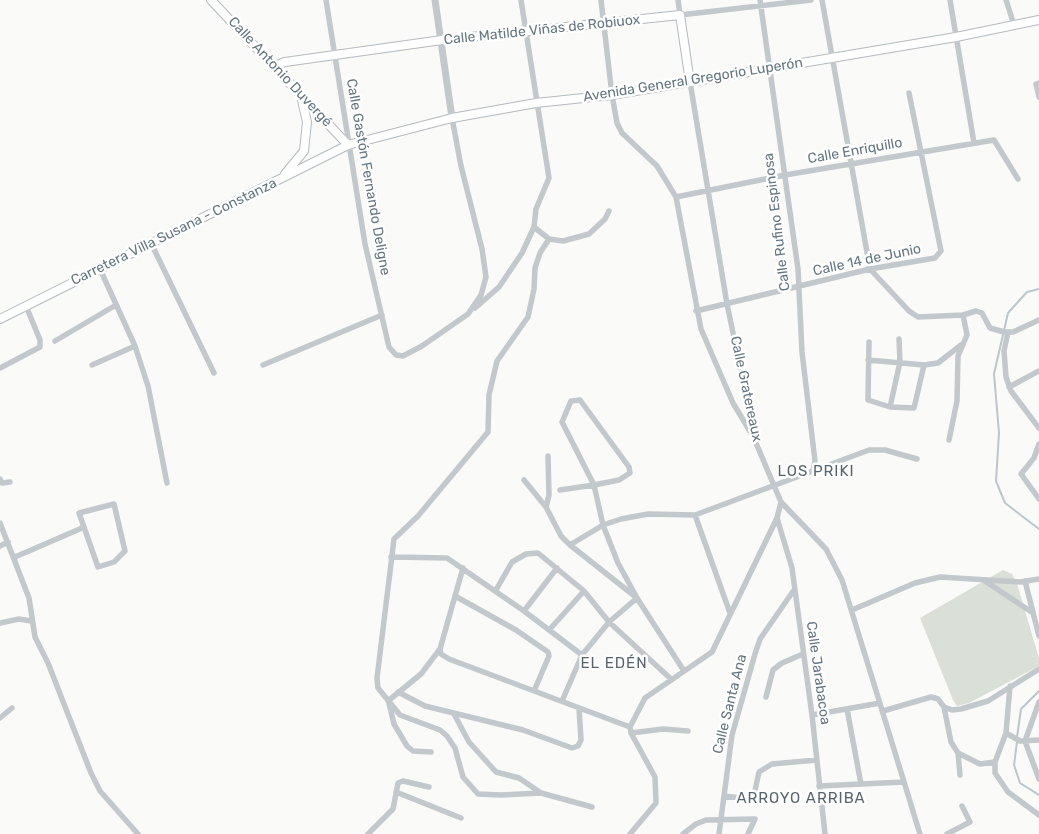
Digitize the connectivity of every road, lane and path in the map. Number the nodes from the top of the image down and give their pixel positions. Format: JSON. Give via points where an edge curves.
{"nodes":[{"id":1,"x":211,"y":0,"type":"edge"},
{"id":2,"x":326,"y":0,"type":"edge"},
{"id":3,"x":435,"y":0,"type":"edge"},
{"id":4,"x":521,"y":0,"type":"edge"},
{"id":5,"x":601,"y":0,"type":"edge"},
{"id":6,"x":678,"y":0,"type":"edge"},
{"id":7,"x":811,"y":0,"type":"edge"},
{"id":8,"x":822,"y":0,"type":"edge"},
{"id":9,"x":950,"y":0,"type":"edge"},
{"id":10,"x":1006,"y":0,"type":"edge"},
{"id":11,"x":761,"y":3,"type":"edge"},
{"id":12,"x":680,"y":15,"type":"junction"},
{"id":13,"x":1039,"y":20,"type":"edge"},
{"id":14,"x":604,"y":23,"type":"junction"},
{"id":15,"x":1014,"y":25,"type":"junction"},
{"id":16,"x":525,"y":31,"type":"junction"},
{"id":17,"x":956,"y":37,"type":"junction"},
{"id":18,"x":442,"y":40,"type":"junction"},
{"id":19,"x":334,"y":56,"type":"junction"},
{"id":20,"x":830,"y":58,"type":"junction"},
{"id":21,"x":275,"y":66,"type":"junction"},
{"id":22,"x":769,"y":68,"type":"junction"},
{"id":23,"x":690,"y":82,"type":"junction"},
{"id":24,"x":1038,"y":84,"type":"edge"},
{"id":25,"x":910,"y":92,"type":"dead end"},
{"id":26,"x":300,"y":93,"type":"junction"},
{"id":27,"x":612,"y":95,"type":"junction"},
{"id":28,"x":1039,"y":97,"type":"edge"},
{"id":29,"x":536,"y":103,"type":"junction"},
{"id":30,"x":452,"y":118,"type":"junction"},
{"id":31,"x":974,"y":143,"type":"junction"},
{"id":32,"x":348,"y":145,"type":"junction"},
{"id":33,"x":922,"y":152,"type":"junction"},
{"id":34,"x":851,"y":165,"type":"junction"},
{"id":35,"x":785,"y":175,"type":"junction"},
{"id":36,"x":280,"y":179,"type":"junction"},
{"id":37,"x":1018,"y":179,"type":"dead end"},
{"id":38,"x":708,"y":191,"type":"junction"},
{"id":39,"x":676,"y":197,"type":"junction"},
{"id":40,"x":609,"y":211,"type":"dead end"},
{"id":41,"x":534,"y":227,"type":"junction"},
{"id":42,"x":549,"y":239,"type":"junction"},
{"id":43,"x":151,"y":244,"type":"junction"},
{"id":44,"x":100,"y":269,"type":"junction"},
{"id":45,"x":870,"y":269,"type":"junction"},
{"id":46,"x":798,"y":288,"type":"junction"},
{"id":47,"x":728,"y":304,"type":"junction"},
{"id":48,"x":26,"y":306,"type":"junction"},
{"id":49,"x":116,"y":306,"type":"junction"},
{"id":50,"x":696,"y":311,"type":"junction"},
{"id":51,"x":468,"y":314,"type":"junction"},
{"id":52,"x":382,"y":315,"type":"junction"},
{"id":53,"x":963,"y":315,"type":"junction"},
{"id":54,"x":0,"y":319,"type":"edge"},
{"id":55,"x":1039,"y":320,"type":"edge"},
{"id":56,"x":1008,"y":332,"type":"junction"},
{"id":57,"x":899,"y":339,"type":"dead end"},
{"id":58,"x":55,"y":341,"type":"dead end"},
{"id":59,"x":869,"y":342,"type":"dead end"},
{"id":60,"x":965,"y":342,"type":"junction"},
{"id":61,"x":135,"y":346,"type":"junction"},
{"id":62,"x":868,"y":360,"type":"junction"},
{"id":63,"x":900,"y":362,"type":"junction"},
{"id":64,"x":92,"y":364,"type":"dead end"},
{"id":65,"x":924,"y":365,"type":"junction"},
{"id":66,"x":263,"y":366,"type":"dead end"},
{"id":67,"x":0,"y":368,"type":"edge"},
{"id":68,"x":1039,"y":372,"type":"edge"},
{"id":69,"x":214,"y":373,"type":"dead end"},
{"id":70,"x":1009,"y":387,"type":"junction"},
{"id":71,"x":890,"y":407,"type":"junction"},
{"id":72,"x":1037,"y":419,"type":"edge"},
{"id":73,"x":1039,"y":428,"type":"edge"},
{"id":74,"x":948,"y":440,"type":"dead end"},
{"id":75,"x":756,"y":443,"type":"junction"},
{"id":76,"x":1039,"y":444,"type":"edge"},
{"id":77,"x":548,"y":456,"type":"dead end"},
{"id":78,"x":917,"y":459,"type":"dead end"},
{"id":79,"x":813,"y":470,"type":"junction"},
{"id":80,"x":0,"y":479,"type":"edge"},
{"id":81,"x":524,"y":480,"type":"dead end"},
{"id":82,"x":10,"y":482,"type":"dead end"},
{"id":83,"x":167,"y":483,"type":"dead end"},
{"id":84,"x":594,"y":485,"type":"junction"},
{"id":85,"x":774,"y":486,"type":"junction"},
{"id":86,"x":560,"y":490,"type":"dead end"},
{"id":87,"x":1039,"y":499,"type":"edge"},
{"id":88,"x":781,"y":502,"type":"junction"},
{"id":89,"x":546,"y":507,"type":"junction"},
{"id":90,"x":695,"y":515,"type":"junction"},
{"id":91,"x":777,"y":518,"type":"junction"},
{"id":92,"x":0,"y":523,"type":"edge"},
{"id":93,"x":603,"y":525,"type":"junction"},
{"id":94,"x":82,"y":528,"type":"junction"},
{"id":95,"x":8,"y":542,"type":"junction"},
{"id":96,"x":570,"y":545,"type":"junction"},
{"id":97,"x":0,"y":546,"type":"edge"},
{"id":98,"x":15,"y":557,"type":"junction"},
{"id":99,"x":391,"y":557,"type":"junction"},
{"id":100,"x":463,"y":568,"type":"junction"},
{"id":101,"x":557,"y":568,"type":"junction"},
{"id":102,"x":1039,"y":579,"type":"edge"},
{"id":103,"x":984,"y":580,"type":"junction"},
{"id":104,"x":1025,"y":581,"type":"junction"},
{"id":105,"x":496,"y":590,"type":"junction"},
{"id":106,"x":794,"y":590,"type":"junction"},
{"id":107,"x":584,"y":591,"type":"junction"},
{"id":108,"x":455,"y":596,"type":"junction"},
{"id":109,"x":637,"y":598,"type":"junction"},
{"id":110,"x":852,"y":610,"type":"junction"},
{"id":111,"x":524,"y":611,"type":"junction"},
{"id":112,"x":730,"y":612,"type":"junction"},
{"id":113,"x":1033,"y":614,"type":"junction"},
{"id":114,"x":31,"y":621,"type":"junction"},
{"id":115,"x":609,"y":622,"type":"junction"},
{"id":116,"x":0,"y":623,"type":"edge"},
{"id":117,"x":550,"y":629,"type":"junction"},
{"id":118,"x":1039,"y":636,"type":"edge"},
{"id":119,"x":440,"y":649,"type":"junction"},
{"id":120,"x":803,"y":654,"type":"junction"},
{"id":121,"x":582,"y":655,"type":"junction"},
{"id":122,"x":1039,"y":669,"type":"edge"},
{"id":123,"x":684,"y":671,"type":"junction"},
{"id":124,"x":671,"y":679,"type":"junction"},
{"id":125,"x":1010,"y":686,"type":"junction"},
{"id":126,"x":534,"y":691,"type":"junction"},
{"id":127,"x":398,"y":692,"type":"junction"},
{"id":128,"x":766,"y":697,"type":"dead end"},
{"id":129,"x":388,"y":701,"type":"junction"},
{"id":130,"x":562,"y":701,"type":"junction"},
{"id":131,"x":1039,"y":702,"type":"edge"},
{"id":132,"x":880,"y":703,"type":"junction"},
{"id":133,"x":944,"y":707,"type":"junction"},
{"id":134,"x":12,"y":708,"type":"dead end"},
{"id":135,"x":579,"y":708,"type":"junction"},
{"id":136,"x":847,"y":710,"type":"junction"},
{"id":137,"x":883,"y":710,"type":"junction"},
{"id":138,"x":454,"y":714,"type":"junction"},
{"id":139,"x":812,"y":715,"type":"junction"},
{"id":140,"x":0,"y":718,"type":"edge"},
{"id":141,"x":630,"y":730,"type":"junction"},
{"id":142,"x":688,"y":731,"type":"dead end"},
{"id":143,"x":1006,"y":733,"type":"junction"},
{"id":144,"x":1039,"y":740,"type":"edge"},
{"id":145,"x":1025,"y":741,"type":"junction"},
{"id":146,"x":431,"y":752,"type":"dead end"},
{"id":147,"x":958,"y":754,"type":"junction"},
{"id":148,"x":817,"y":760,"type":"junction"},
{"id":149,"x":995,"y":762,"type":"junction"},
{"id":150,"x":1036,"y":765,"type":"edge"},
{"id":151,"x":960,"y":775,"type":"dead end"},
{"id":152,"x":1039,"y":779,"type":"edge"},
{"id":153,"x":904,"y":782,"type":"junction"},
{"id":154,"x":861,"y":784,"type":"junction"},
{"id":155,"x":819,"y":786,"type":"junction"},
{"id":156,"x":429,"y":787,"type":"dead end"},
{"id":157,"x":396,"y":792,"type":"junction"},
{"id":158,"x":541,"y":793,"type":"junction"},
{"id":159,"x":724,"y":796,"type":"junction"},
{"id":160,"x":592,"y":806,"type":"dead end"},
{"id":161,"x":962,"y":806,"type":"dead end"},
{"id":162,"x":1039,"y":815,"type":"edge"},
{"id":163,"x":461,"y":818,"type":"dead end"},
{"id":164,"x":723,"y":818,"type":"junction"},
{"id":165,"x":138,"y":834,"type":"edge"},
{"id":166,"x":368,"y":834,"type":"edge"},
{"id":167,"x":630,"y":834,"type":"edge"},
{"id":168,"x":683,"y":834,"type":"edge"},
{"id":169,"x":719,"y":834,"type":"edge"},
{"id":170,"x":748,"y":834,"type":"edge"},
{"id":171,"x":825,"y":834,"type":"edge"},
{"id":172,"x":920,"y":834,"type":"edge"},
{"id":173,"x":947,"y":834,"type":"edge"}],
"edges":[{"from":1,"to":21,"type":"main road","name":"Calle Antonio Duvergé"},
{"from":2,"to":19,"type":"street","name":"Calle Gastón Fernando Deligne"},
{"from":3,"to":18,"type":"street"},
{"from":4,"to":16,"type":"street"},
{"from":5,"to":14,"type":"street"},
{"from":6,"to":12,"type":"street","name":"Calle Gratereaux"},
{"from":7,"to":11,"type":"street","name":"Calle Matilde Viñas de Robiuox"},
{"from":8,"to":20,"type":"street"},
{"from":9,"to":17,"type":"street"},
{"from":10,"to":15,"type":"street"},
{"from":11,"to":12,"type":"street","name":"Calle Matilde Viñas de Robiuox"},
{"from":11,"to":22,"type":"street","name":"Calle Rufino Espinosa"},
{"from":12,"to":14,"type":"main road","name":"Calle Matilde Viñas de Robiuox"},
{"from":12,"to":23,"type":"main road","name":"Calle Gratereaux"},
{"from":13,"to":15,"type":"main road","name":"Avenida General Gregorio Luperón"},
{"from":14,"to":16,"type":"main road","name":"Calle Matilde Viñas de Robiuox"},
{"from":14,"to":27,"type":"street"},
{"from":15,"to":17,"type":"main road","name":"Avenida General Gregorio Luperón"},
{"from":16,"to":18,"type":"main road","name":"Calle Matilde Viñas de Robiuox"},
{"from":16,"to":29,"type":"street"},
{"from":17,"to":20,"type":"main road","name":"Avenida General Gregorio Luperón"},
{"from":17,"to":31,"type":"street"},
{"from":18,"to":19,"type":"main road","name":"Calle Matilde Viñas de Robiuox"},
{"from":18,"to":30,"type":"street"},
{"from":19,"to":21,"type":"main road","name":"Calle Matilde Viñas de Robiuox"},
{"from":19,"to":32,"type":"street","name":"Calle Gastón Fernando Deligne"},
{"from":20,"to":22,"type":"main road","name":"Avenida General Gregorio Luperón"},
{"from":20,"to":34,"type":"street"},
{"from":21,"to":26,"type":"main road","name":"Calle Antonio Duvergé"},
{"from":22,"to":23,"type":"main road","name":"Avenida General Gregorio Luperón"},
{"from":22,"to":35,"type":"street","name":"Calle Rufino Espinosa"},
{"from":23,"to":27,"type":"main road","name":"Avenida General Gregorio Luperón"},
{"from":23,"to":38,"type":"street","name":"Calle Gratereaux"},
{"from":24,"to":28,"type":"street"},
{"from":25,"to":33,"type":"street","name":"Calle 14 de Junio"},
{"from":26,"to":32,"type":"main road","name":"Calle Antonio Duvergé"},
{"from":26,"to":36,"type":"main road","via":[[307,122],[304,150]]},
{"from":27,"to":29,"type":"main road","name":"Avenida General Gregorio Luperón"},
{"from":27,"to":39,"type":"street","via":[[622,133],[657,166]]},
{"from":29,"to":30,"type":"main road","name":"Avenida General Gregorio Luperón"},
{"from":29,"to":41,"type":"street","via":[[549,178],[536,209]]},
{"from":30,"to":32,"type":"main road","name":"Avenida General Gregorio Luperón"},
{"from":30,"to":51,"type":"street","via":[[486,277],[481,295]]},
{"from":31,"to":33,"type":"street","name":"Calle Enriquillo"},
{"from":31,"to":37,"type":"street","name":"Calle Enriquillo","via":[[994,140]]},
{"from":32,"to":36,"type":"main road","name":"Carretera Villa Susana - Constanza"},
{"from":32,"to":52,"type":"street","name":"Calle Gastón Fernando Deligne","via":[[365,244]]},
{"from":33,"to":34,"type":"street","name":"Calle Enriquillo"},
{"from":33,"to":45,"type":"street","name":"Calle 14 de Junio","via":[[941,251],[935,258]]},
{"from":34,"to":35,"type":"street","name":"Calle Enriquillo"},
{"from":34,"to":45,"type":"street"},
{"from":35,"to":38,"type":"street","name":"Calle Enriquillo"},
{"from":35,"to":46,"type":"street","name":"Calle Rufino Espinosa"},
{"from":36,"to":43,"type":"main road","name":"Carretera Villa Susana - Constanza"},
{"from":38,"to":39,"type":"street","name":"Calle Enriquillo"},
{"from":38,"to":47,"type":"street","name":"Calle Gratereaux"},
{"from":39,"to":50,"type":"street"},
{"from":40,"to":42,"type":"street","via":[[590,234],[563,241]]},
{"from":41,"to":42,"type":"street"},
{"from":41,"to":51,"type":"street","via":[[522,253],[499,287]]},
{"from":42,"to":99,"type":"street","via":[[535,268],[528,317],[497,361],[488,394],[488,432],[418,516],[394,538]]},
{"from":43,"to":44,"type":"main road","name":"Carretera Villa Susana - Constanza"},
{"from":43,"to":69,"type":"street"},
{"from":44,"to":48,"type":"main road","name":"Carretera Villa Susana - Constanza"},
{"from":44,"to":49,"type":"street"},
{"from":45,"to":46,"type":"street","name":"Calle 14 de Junio"},
{"from":45,"to":53,"type":"street","via":[[909,311],[918,316]]},
{"from":46,"to":47,"type":"street","name":"Calle 14 de Junio"},
{"from":46,"to":79,"type":"street","name":"Calle Rufino Espinosa","via":[[815,461]]},
{"from":47,"to":50,"type":"street","name":"Calle 14 de Junio"},
{"from":47,"to":75,"type":"street","name":"Calle Gratereaux"},
{"from":48,"to":54,"type":"main road","name":"Carretera Villa Susana - Constanza"},
{"from":48,"to":67,"type":"street","via":[[40,347]]},
{"from":49,"to":58,"type":"street"},
{"from":49,"to":61,"type":"street"},
{"from":50,"to":75,"type":"street","via":[[733,403]]},
{"from":51,"to":52,"type":"street","name":"Calle Gastón Fernando Deligne","via":[[403,356],[396,355],[390,347]]},
{"from":52,"to":66,"type":"street"},
{"from":53,"to":56,"type":"street","via":[[979,312],[988,326]]},
{"from":53,"to":60,"type":"street","via":[[967,335]]},
{"from":55,"to":56,"type":"street"},
{"from":56,"to":70,"type":"street","via":[[1004,351]]},
{"from":57,"to":63,"type":"street"},
{"from":59,"to":62,"type":"street"},
{"from":60,"to":65,"type":"street","via":[[938,363]]},
{"from":60,"to":74,"type":"street","via":[[958,356],[957,401]]},
{"from":61,"to":64,"type":"street"},
{"from":61,"to":83,"type":"street","via":[[148,386]]},
{"from":62,"to":63,"type":"street"},
{"from":62,"to":71,"type":"street","via":[[868,400]]},
{"from":63,"to":65,"type":"street"},
{"from":63,"to":71,"type":"street"},
{"from":65,"to":71,"type":"street","via":[[914,408]]},
{"from":68,"to":70,"type":"street"},
{"from":70,"to":72,"type":"street","via":[[1016,400]]},
{"from":72,"to":73,"type":"street"},
{"from":75,"to":85,"type":"street","name":"Calle Gratereaux"},
{"from":76,"to":87,"type":"street","via":[[1034,458],[1021,474]]},
{"from":77,"to":89,"type":"street","via":[[549,495]]},
{"from":78,"to":79,"type":"street","via":[[896,452],[868,450]]},
{"from":79,"to":85,"type":"street"},
{"from":80,"to":82,"type":"street","via":[[2,483]]},
{"from":81,"to":89,"type":"street"},
{"from":84,"to":84,"type":"street","via":[[562,418],[571,401],[580,400],[630,473],[628,477]]},
{"from":84,"to":86,"type":"street"},
{"from":84,"to":93,"type":"street"},
{"from":85,"to":88,"type":"street","name":"Calle Gratereaux"},
{"from":85,"to":90,"type":"street"},
{"from":88,"to":91,"type":"street"},
{"from":88,"to":110,"type":"street","name":"Calle Gratereaux","via":[[826,549],[842,580]]},
{"from":89,"to":96,"type":"street","via":[[561,536]]},
{"from":90,"to":93,"type":"street","via":[[648,514]]},
{"from":90,"to":112,"type":"street"},
{"from":91,"to":106,"type":"street","name":"Calle Jarabacoa","via":[[792,568]]},
{"from":91,"to":112,"type":"street"},
{"from":92,"to":95,"type":"street"},
{"from":93,"to":96,"type":"street"},
{"from":93,"to":109,"type":"street"},
{"from":94,"to":94,"type":"street","via":[[98,567],[114,562],[125,551],[114,504],[79,513]]},
{"from":94,"to":98,"type":"street"},
{"from":95,"to":97,"type":"street"},
{"from":95,"to":98,"type":"street"},
{"from":96,"to":109,"type":"street"},
{"from":98,"to":114,"type":"street","via":[[29,598]]},
{"from":99,"to":100,"type":"street","via":[[447,558]]},
{"from":99,"to":129,"type":"street","via":[[377,678],[378,688]]},
{"from":100,"to":105,"type":"street"},
{"from":100,"to":108,"type":"street"},
{"from":101,"to":105,"type":"street","via":[[538,553],[526,554],[512,562]]},
{"from":101,"to":107,"type":"street"},
{"from":101,"to":111,"type":"street"},
{"from":102,"to":104,"type":"street"},
{"from":103,"to":104,"type":"street"},
{"from":103,"to":110,"type":"street","via":[[940,577]]},
{"from":103,"to":113,"type":"street"},
{"from":104,"to":113,"type":"street"},
{"from":105,"to":111,"type":"street"},
{"from":106,"to":120,"type":"street","name":"Calle Jarabacoa"},
{"from":106,"to":159,"type":"street","name":"Calle Santa Ana","via":[[760,639],[732,735]]},
{"from":107,"to":115,"type":"street"},
{"from":107,"to":117,"type":"street"},
{"from":108,"to":119,"type":"street"},
{"from":108,"to":126,"type":"street","via":[[548,652]]},
{"from":109,"to":115,"type":"street"},
{"from":109,"to":123,"type":"street"},
{"from":110,"to":132,"type":"street","name":"Calle Gratereaux"},
{"from":111,"to":117,"type":"street"},
{"from":112,"to":123,"type":"street","via":[[712,652]]},
{"from":113,"to":118,"type":"street"},
{"from":114,"to":116,"type":"street","via":[[19,619]]},
{"from":114,"to":165,"type":"street","via":[[100,791]]},
{"from":115,"to":121,"type":"street"},
{"from":115,"to":124,"type":"street"},
{"from":117,"to":121,"type":"street"},
{"from":119,"to":126,"type":"street","via":[[443,657]]},
{"from":119,"to":127,"type":"street","via":[[421,674]]},
{"from":120,"to":128,"type":"street","via":[[773,670]]},
{"from":120,"to":139,"type":"street","name":"Calle Jarabacoa"},
{"from":121,"to":130,"type":"street"},
{"from":122,"to":125,"type":"street"},
{"from":123,"to":124,"type":"street"},
{"from":124,"to":141,"type":"street","via":[[645,698]]},
{"from":125,"to":133,"type":"street","via":[[988,701],[962,709]]},
{"from":125,"to":143,"type":"street"},
{"from":126,"to":130,"type":"street"},
{"from":127,"to":129,"type":"street"},
{"from":127,"to":138,"type":"street","via":[[425,706]]},
{"from":129,"to":146,"type":"street","via":[[394,724],[407,746],[413,751]]},
{"from":129,"to":158,"type":"street","via":[[400,715],[448,736],[463,777],[478,794]]},
{"from":130,"to":135,"type":"street"},
{"from":131,"to":145,"type":"street"},
{"from":132,"to":136,"type":"street"},
{"from":132,"to":137,"type":"street","name":"Calle Gratereaux"},
{"from":133,"to":137,"type":"street","via":[[938,699],[931,697]]},
{"from":133,"to":147,"type":"street","via":[[950,742]]},
{"from":134,"to":140,"type":"street"},
{"from":135,"to":138,"type":"street","via":[[581,740],[572,748],[523,730]]},
{"from":135,"to":141,"type":"street"},
{"from":136,"to":139,"type":"street"},
{"from":136,"to":154,"type":"street"},
{"from":137,"to":153,"type":"street","name":"Calle Gratereaux"},
{"from":138,"to":158,"type":"street","via":[[469,742],[487,764],[496,772],[519,778]]},
{"from":139,"to":148,"type":"street","name":"Calle Jarabacoa"},
{"from":141,"to":142,"type":"street"},
{"from":141,"to":167,"type":"street","via":[[655,777],[656,803]]},
{"from":143,"to":145,"type":"street"},
{"from":143,"to":149,"type":"street"},
{"from":144,"to":145,"type":"street"},
{"from":145,"to":150,"type":"street"},
{"from":147,"to":149,"type":"street","via":[[980,764]]},
{"from":147,"to":151,"type":"street"},
{"from":148,"to":155,"type":"street","name":"Calle Jarabacoa"},
{"from":148,"to":159,"type":"street","via":[[772,764],[759,772],[754,795],[750,799]]},
{"from":149,"to":162,"type":"street","via":[[995,773],[1003,786]]},
{"from":150,"to":152,"type":"street"},
{"from":153,"to":154,"type":"street"},
{"from":153,"to":172,"type":"street","name":"Calle Gratereaux"},
{"from":154,"to":155,"type":"street"},
{"from":155,"to":171,"type":"street","name":"Calle Jarabacoa"},
{"from":156,"to":157,"type":"street","via":[[400,782]]},
{"from":157,"to":163,"type":"street"},
{"from":157,"to":166,"type":"street","via":[[393,809]]},
{"from":158,"to":160,"type":"street"},
{"from":159,"to":164,"type":"street","name":"Calle Santa Ana"},
{"from":161,"to":173,"type":"street","via":[[969,823]]},
{"from":164,"to":168,"type":"street","via":[[696,824]]},
{"from":164,"to":169,"type":"street","name":"Calle Santa Ana"},
{"from":164,"to":170,"type":"street","via":[[755,819]]}]}
